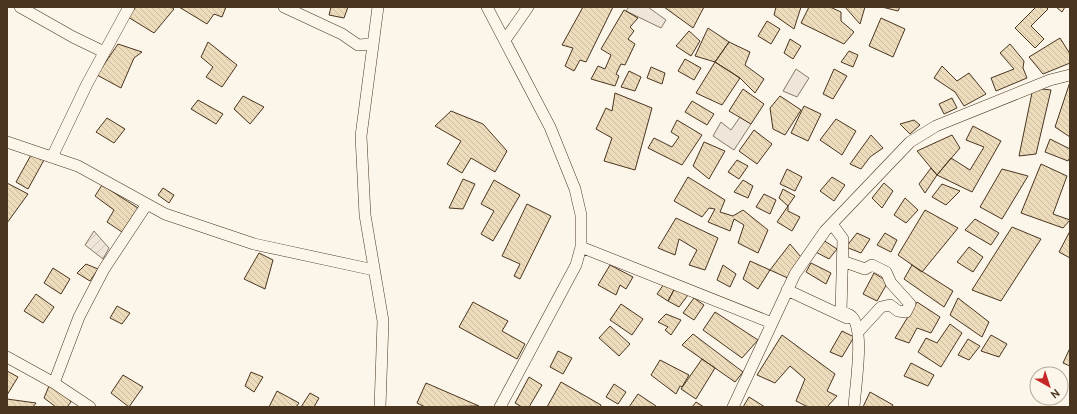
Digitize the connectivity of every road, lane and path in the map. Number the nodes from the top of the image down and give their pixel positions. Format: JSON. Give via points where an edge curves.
{"nodes":[{"id":1,"x":20,"y":7,"type":"edge"},
{"id":2,"x":129,"y":7,"type":"edge"},
{"id":3,"x":284,"y":7,"type":"edge"},
{"id":4,"x":378,"y":7,"type":"edge"},
{"id":5,"x":487,"y":7,"type":"edge"},
{"id":6,"x":528,"y":7,"type":"edge"},
{"id":7,"x":505,"y":40,"type":"junction"},
{"id":8,"x":372,"y":44,"type":"junction"},
{"id":9,"x":104,"y":52,"type":"junction"},
{"id":10,"x":1070,"y":75,"type":"edge"},
{"id":11,"x":7,"y":142,"type":"edge"},
{"id":12,"x":52,"y":157,"type":"junction"},
{"id":13,"x":147,"y":204,"type":"junction"},
{"id":14,"x":832,"y":224,"type":"junction"},
{"id":15,"x":581,"y":247,"type":"junction"},
{"id":16,"x":842,"y":261,"type":"junction"},
{"id":17,"x":374,"y":270,"type":"junction"},
{"id":18,"x":787,"y":290,"type":"junction"},
{"id":19,"x":772,"y":323,"type":"junction"},
{"id":20,"x":856,"y":327,"type":"junction"},
{"id":21,"x":7,"y":357,"type":"edge"},
{"id":22,"x":54,"y":383,"type":"junction"},
{"id":23,"x":90,"y":407,"type":"edge"},
{"id":24,"x":380,"y":407,"type":"edge"},
{"id":25,"x":500,"y":407,"type":"edge"},
{"id":26,"x":733,"y":407,"type":"edge"},
{"id":27,"x":854,"y":407,"type":"edge"}],
"edges":[{"from":1,"to":9,"type":"street"},
{"from":2,"to":9,"type":"street"},
{"from":3,"to":8,"type":"street","via":[[342,34],[358,45]]},
{"from":4,"to":8,"type":"street"},
{"from":5,"to":7,"type":"street"},
{"from":6,"to":7,"type":"street"},
{"from":7,"to":15,"type":"street","via":[[550,127],[576,189],[581,215]]},
{"from":8,"to":17,"type":"street","via":[[361,136],[365,215]]},
{"from":9,"to":12,"type":"street"},
{"from":10,"to":14,"type":"street","via":[[1050,80],[936,126],[916,138]]},
{"from":11,"to":12,"type":"street"},
{"from":12,"to":13,"type":"street","via":[[78,166]]},
{"from":13,"to":17,"type":"street","via":[[165,214],[254,244]]},
{"from":13,"to":22,"type":"street","via":[[104,269],[79,317]]},
{"from":14,"to":16,"type":"street","via":[[843,239]]},
{"from":14,"to":18,"type":"street","via":[[795,274]]},
{"from":15,"to":19,"type":"street"},
{"from":15,"to":25,"type":"street","via":[[576,265]]},
{"from":16,"to":20,"type":"street","via":[[841,312],[852,317]]},
{"from":16,"to":20,"type":"street","via":[[865,269],[872,265],[886,272],[891,283],[910,304],[906,312],[890,306],[881,307]]},
{"from":17,"to":24,"type":"street","via":[[383,321]]},
{"from":18,"to":19,"type":"street"},
{"from":18,"to":20,"type":"street"},
{"from":19,"to":26,"type":"street"},
{"from":20,"to":27,"type":"street"},
{"from":21,"to":22,"type":"street"},
{"from":22,"to":23,"type":"street"}]}
